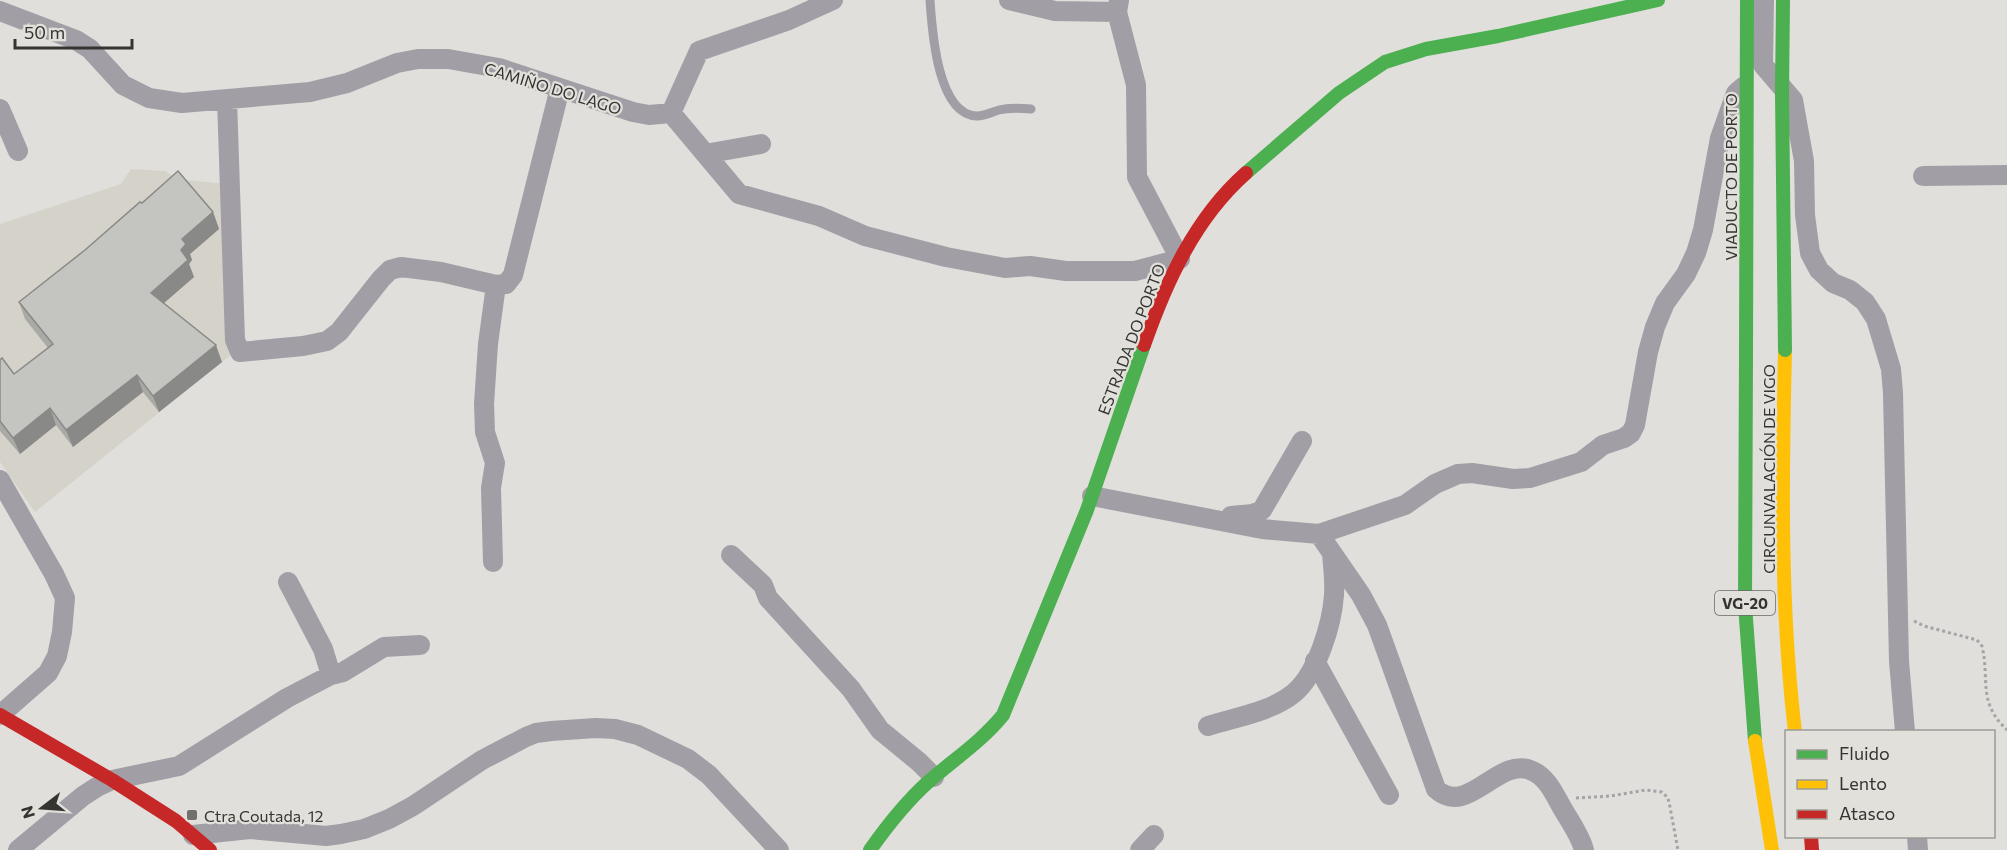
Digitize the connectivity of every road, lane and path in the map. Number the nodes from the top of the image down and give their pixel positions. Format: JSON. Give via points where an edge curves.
{"nodes":[{"id":1,"x":833,"y":0,"type":"edge"},
{"id":2,"x":930,"y":0,"type":"edge"},
{"id":3,"x":1009,"y":0,"type":"edge"},
{"id":4,"x":1658,"y":0,"type":"edge"},
{"id":5,"x":1747,"y":0,"type":"edge"},
{"id":6,"x":1764,"y":0,"type":"edge"},
{"id":7,"x":1783,"y":0,"type":"edge"},
{"id":8,"x":1118,"y":6,"type":"edge"},
{"id":9,"x":0,"y":11,"type":"edge"},
{"id":10,"x":1763,"y":65,"type":"junction"},
{"id":11,"x":560,"y":88,"type":"junction"},
{"id":12,"x":227,"y":99,"type":"junction"},
{"id":13,"x":0,"y":109,"type":"edge"},
{"id":14,"x":1031,"y":109,"type":"dead end"},
{"id":15,"x":671,"y":114,"type":"junction"},
{"id":16,"x":761,"y":144,"type":"dead end"},
{"id":17,"x":18,"y":151,"type":"dead end"},
{"id":18,"x":705,"y":154,"type":"junction"},
{"id":19,"x":2007,"y":175,"type":"edge"},
{"id":20,"x":1923,"y":176,"type":"dead end"},
{"id":21,"x":1180,"y":259,"type":"junction"},
{"id":22,"x":496,"y":285,"type":"junction"},
{"id":23,"x":1746,"y":354,"type":"joint"},
{"id":24,"x":1302,"y":441,"type":"dead end"},
{"id":25,"x":0,"y":480,"type":"edge"},
{"id":26,"x":1092,"y":496,"type":"junction"},
{"id":27,"x":1216,"y":520,"type":"junction"},
{"id":28,"x":1319,"y":534,"type":"junction"},
{"id":29,"x":1332,"y":553,"type":"junction"},
{"id":30,"x":731,"y":555,"type":"dead end"},
{"id":31,"x":493,"y":562,"type":"dead end"},
{"id":32,"x":288,"y":582,"type":"dead end"},
{"id":33,"x":1913,"y":620,"type":"dead end"},
{"id":34,"x":420,"y":645,"type":"dead end"},
{"id":35,"x":1315,"y":661,"type":"junction"},
{"id":36,"x":331,"y":675,"type":"junction"},
{"id":37,"x":0,"y":715,"type":"edge"},
{"id":38,"x":1208,"y":726,"type":"dead end"},
{"id":39,"x":1796,"y":730,"type":"edge"},
{"id":40,"x":1905,"y":730,"type":"edge"},
{"id":41,"x":2007,"y":730,"type":"edge"},
{"id":42,"x":933,"y":777,"type":"junction"},
{"id":43,"x":112,"y":780,"type":"junction"},
{"id":44,"x":1389,"y":795,"type":"dead end"},
{"id":45,"x":1556,"y":797,"type":"junction"},
{"id":46,"x":193,"y":835,"type":"junction"},
{"id":47,"x":1154,"y":835,"type":"dead end"},
{"id":48,"x":18,"y":850,"type":"edge"},
{"id":49,"x":210,"y":850,"type":"edge"},
{"id":50,"x":779,"y":850,"type":"edge"},
{"id":51,"x":870,"y":850,"type":"edge"},
{"id":52,"x":1140,"y":850,"type":"edge"},
{"id":53,"x":1584,"y":850,"type":"edge"},
{"id":54,"x":1678,"y":850,"type":"edge"},
{"id":55,"x":1772,"y":850,"type":"edge"}],
"edges":[{"from":1,"to":15,"type":"street","via":[[789,20],[699,51]]},
{"from":2,"to":14,"type":"lane","via":[[942,80],[955,104],[976,116],[1002,109]]},
{"from":3,"to":8,"type":"street","via":[[1055,11]]},
{"from":4,"to":21,"type":"main road","name":"ESTRADA DO PORTO","via":[[1426,49],[1385,62],[1339,93],[1230,187]]},
{"from":5,"to":23,"type":"main road","name":"VIADUCTO DE PORTO","number":"VG-20","bridge":true},
{"from":6,"to":10,"type":"street"},
{"from":7,"to":39,"type":"main road","name":"CIRCUNVALACIÓN DE VIGO","number":"VG-20","bridge":true,"via":[[1784,575]]},
{"from":8,"to":21,"type":"street","via":[[1136,85],[1137,177]]},
{"from":9,"to":12,"type":"street","name":"CAMIÑO DO LAGO","via":[[83,44],[123,85],[149,98],[182,103]]},
{"from":10,"to":28,"type":"street","via":[[1736,93],[1720,138],[1696,253],[1655,327],[1631,433],[1581,462],[1530,478],[1472,473],[1448,477],[1395,509]]},
{"from":10,"to":40,"type":"street","via":[[1793,100],[1804,161],[1810,253],[1819,270],[1833,283],[1865,302],[1876,319],[1891,369],[1899,660]]},
{"from":11,"to":12,"type":"street","name":"CAMIÑO DO LAGO","via":[[499,68],[447,59],[418,59],[310,92]]},
{"from":11,"to":15,"type":"street","name":"CAMIÑO DO LAGO","via":[[633,112]]},
{"from":11,"to":22,"type":"street","via":[[513,275],[506,284]]},
{"from":12,"to":22,"type":"street","via":[[235,340],[240,352],[327,341],[339,332],[390,270],[401,267]]},
{"from":13,"to":17,"type":"street"},
{"from":15,"to":18,"type":"street"},
{"from":16,"to":18,"type":"street"},
{"from":18,"to":21,"type":"street","via":[[739,194],[819,216],[865,236],[946,257],[1005,268],[1030,266],[1066,271],[1135,271]]},
{"from":19,"to":20,"type":"street"},
{"from":21,"to":26,"type":"main road","name":"ESTRADA DO PORTO","via":[[1157,309]]},
{"from":22,"to":31,"type":"street","via":[[484,404],[485,432],[495,464],[491,488]]},
{"from":23,"to":55,"type":"main road","name":"CIRCUNVALACIÓN DE VIGO","number":"VG-20","via":[[1745,605],[1755,744]]},
{"from":24,"to":27,"type":"street","via":[[1262,510]]},
{"from":25,"to":37,"type":"street","via":[[54,573],[64,598],[57,656],[48,673]]},
{"from":26,"to":27,"type":"street"},
{"from":26,"to":42,"type":"main road","name":"ESTRADA DO PORTO","via":[[1003,715],[987,735]]},
{"from":27,"to":28,"type":"street"},
{"from":28,"to":29,"type":"street"},
{"from":29,"to":35,"type":"street","via":[[1332,615]]},
{"from":29,"to":45,"type":"street","via":[[1377,626],[1436,789],[1443,795],[1466,795],[1506,772],[1523,768],[1544,779]]},
{"from":30,"to":42,"type":"street","via":[[763,585],[768,598],[851,689],[880,730]]},
{"from":32,"to":36,"type":"street","via":[[323,649]]},
{"from":33,"to":41,"type":"path","via":[[1982,645],[1986,698]]},
{"from":34,"to":36,"type":"street","via":[[384,647]]},
{"from":35,"to":38,"type":"street","via":[[1300,686],[1285,698],[1267,708]]},
{"from":35,"to":44,"type":"street"},
{"from":36,"to":43,"type":"street","via":[[179,766]]},
{"from":37,"to":43,"type":"main road"},
{"from":42,"to":51,"type":"main road","name":"ESTRADA DO PORTO","via":[[897,814]]},
{"from":43,"to":46,"type":"main road"},
{"from":43,"to":48,"type":"street","via":[[83,796]]},
{"from":45,"to":53,"type":"street"},
{"from":45,"to":54,"type":"path","via":[[1662,792],[1668,798]]},
{"from":46,"to":49,"type":"main road"},
{"from":46,"to":50,"type":"street","via":[[250,830],[326,836],[364,829],[412,806],[482,760],[526,737],[596,728],[638,735],[688,759],[709,775]]},
{"from":47,"to":52,"type":"street"}]}
